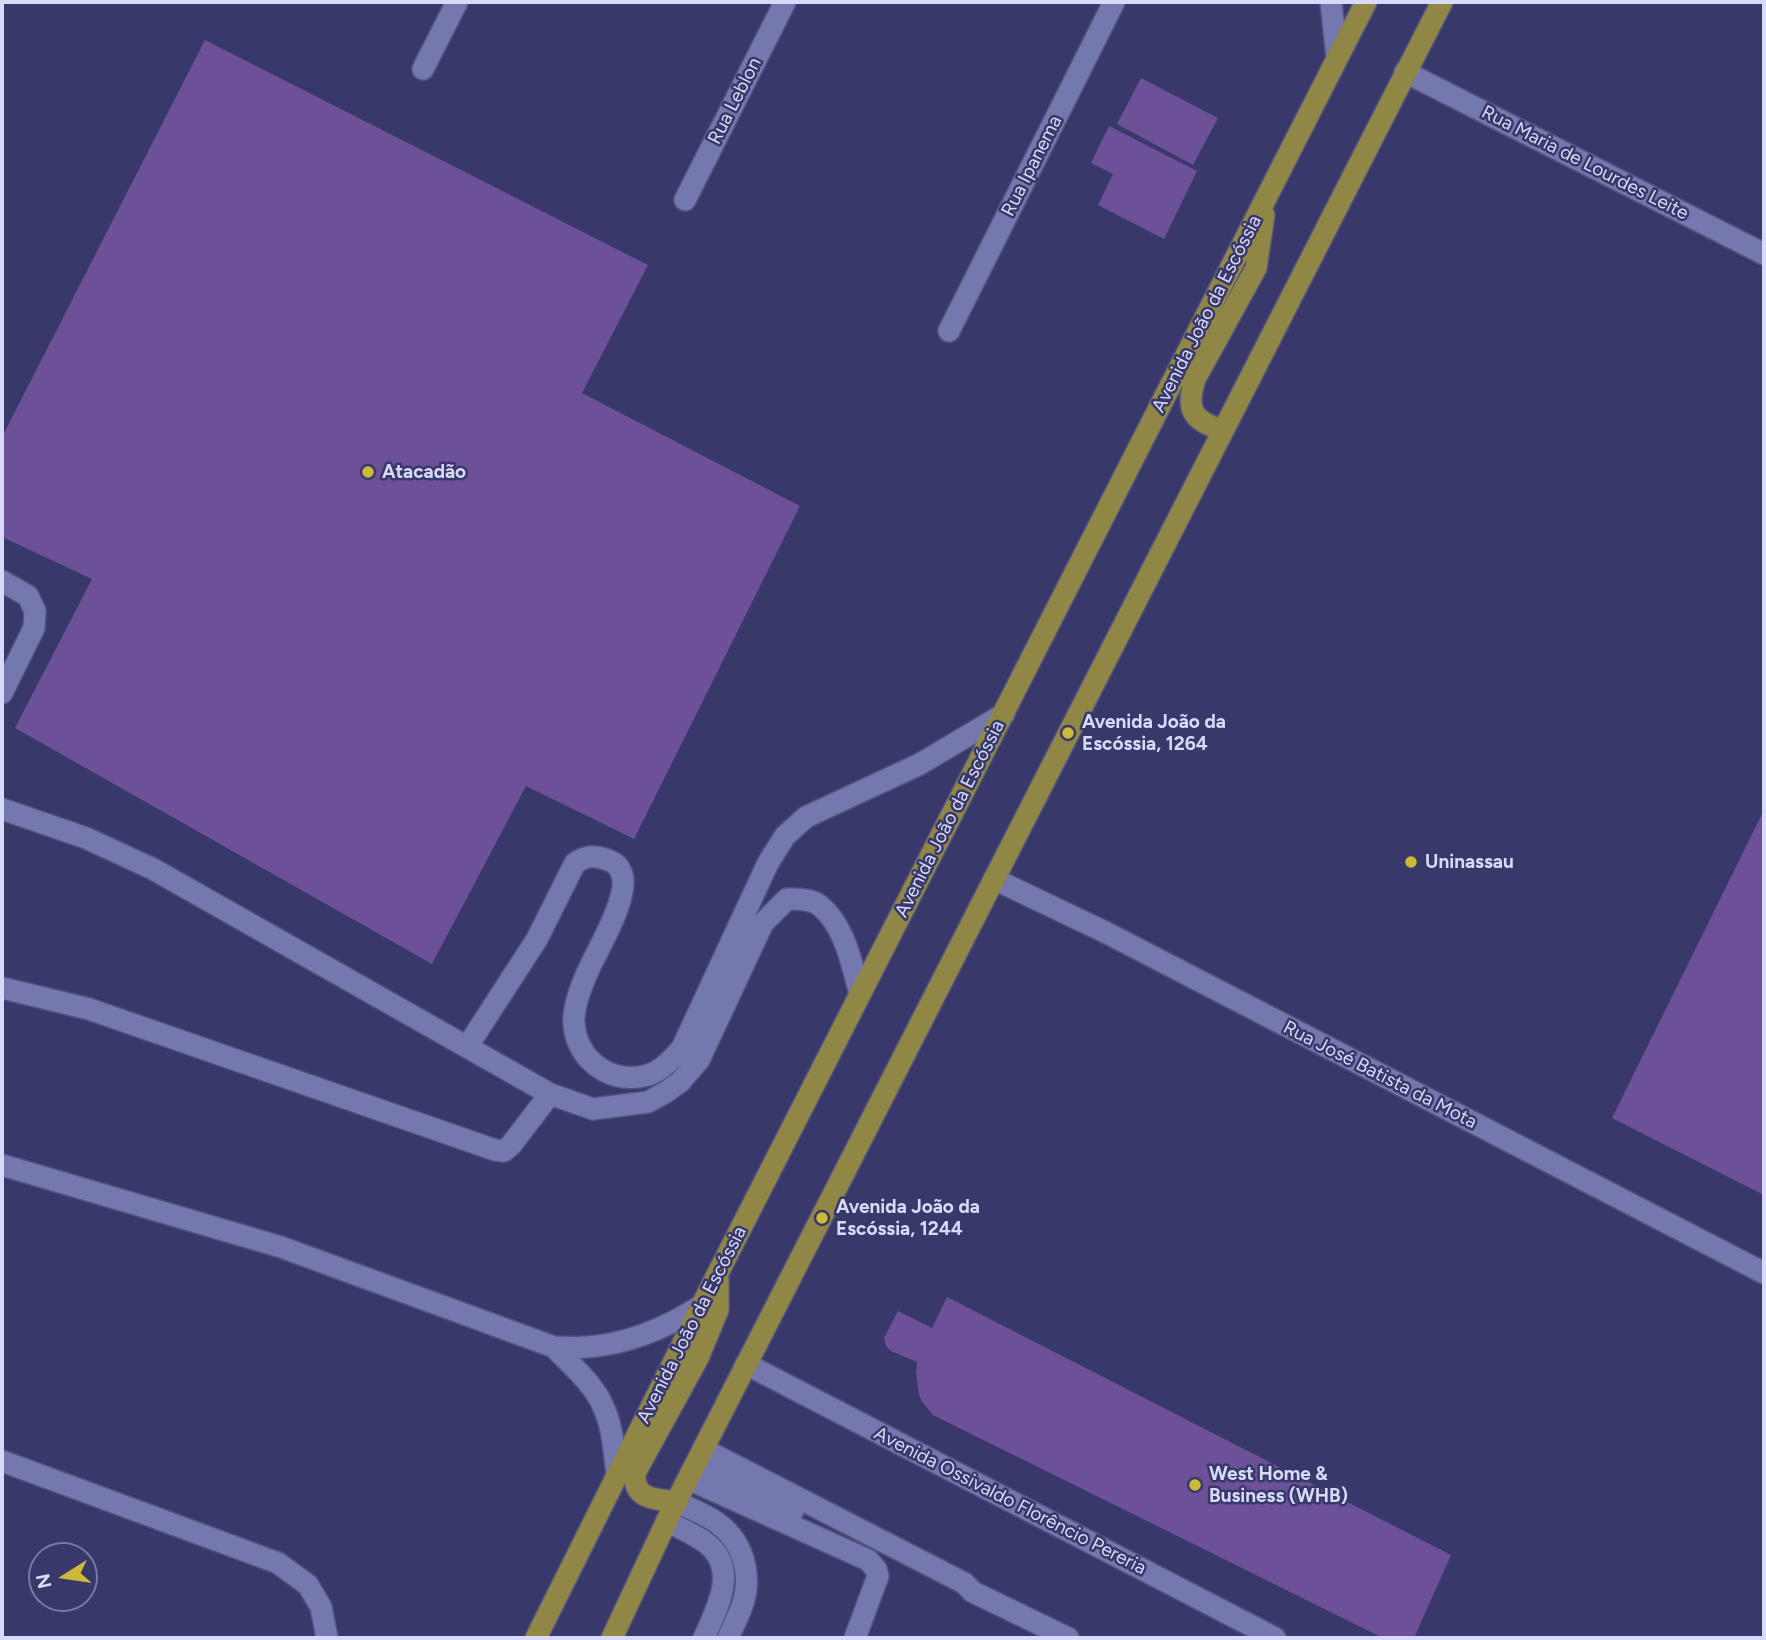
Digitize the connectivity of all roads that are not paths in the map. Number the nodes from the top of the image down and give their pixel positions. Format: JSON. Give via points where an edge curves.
{"nodes":[{"id":1,"x":457,"y":2,"type":"edge"},
{"id":2,"x":785,"y":2,"type":"edge"},
{"id":3,"x":1114,"y":2,"type":"edge"},
{"id":4,"x":1331,"y":2,"type":"edge"},
{"id":5,"x":1366,"y":2,"type":"edge"},
{"id":6,"x":1442,"y":2,"type":"edge"},
{"id":7,"x":1338,"y":58,"type":"junction"},
{"id":8,"x":423,"y":69,"type":"dead end"},
{"id":9,"x":1405,"y":72,"type":"junction"},
{"id":10,"x":1267,"y":196,"type":"junction"},
{"id":11,"x":685,"y":200,"type":"dead end"},
{"id":12,"x":1764,"y":254,"type":"edge"},
{"id":13,"x":949,"y":331,"type":"dead end"},
{"id":14,"x":1222,"y":430,"type":"junction"},
{"id":15,"x":2,"y":581,"type":"edge"},
{"id":16,"x":2,"y":693,"type":"edge"},
{"id":17,"x":1003,"y":714,"type":"junction"},
{"id":18,"x":2,"y":809,"type":"edge"},
{"id":19,"x":994,"y":880,"type":"junction"},
{"id":20,"x":2,"y":988,"type":"edge"},
{"id":21,"x":860,"y":994,"type":"junction"},
{"id":22,"x":467,"y":1047,"type":"junction"},
{"id":23,"x":550,"y":1094,"type":"junction"},
{"id":24,"x":2,"y":1165,"type":"edge"},
{"id":25,"x":718,"y":1273,"type":"junction"},
{"id":26,"x":1764,"y":1273,"type":"edge"},
{"id":27,"x":702,"y":1304,"type":"junction"},
{"id":28,"x":554,"y":1347,"type":"junction"},
{"id":29,"x":746,"y":1364,"type":"junction"},
{"id":30,"x":2,"y":1461,"type":"edge"},
{"id":31,"x":696,"y":1464,"type":"junction"},
{"id":32,"x":617,"y":1475,"type":"junction"},
{"id":33,"x":672,"y":1511,"type":"junction"},
{"id":34,"x":327,"y":1638,"type":"edge"},
{"id":35,"x":536,"y":1638,"type":"edge"},
{"id":36,"x":611,"y":1638,"type":"edge"},
{"id":37,"x":704,"y":1638,"type":"edge"},
{"id":38,"x":713,"y":1638,"type":"edge"},
{"id":39,"x":728,"y":1638,"type":"edge"},
{"id":40,"x":855,"y":1638,"type":"edge"},
{"id":41,"x":1068,"y":1638,"type":"edge"},
{"id":42,"x":1275,"y":1638,"type":"edge"}],
"edges":[{"from":1,"to":8,"type":"street"},
{"from":2,"to":11,"type":"street","name":"Rua Leblon"},
{"from":3,"to":13,"type":"street","name":"Rua Ipanema"},
{"from":4,"to":7,"type":"street"},
{"from":5,"to":7,"type":"main road","name":"Avenida João da Escóssia"},
{"from":6,"to":9,"type":"main road"},
{"from":7,"to":10,"type":"main road","name":"Avenida João da Escóssia"},
{"from":9,"to":12,"type":"street","name":"Rua Maria de Lourdes Leite"},
{"from":9,"to":14,"type":"main road"},
{"from":10,"to":14,"type":"main road","via":[[1256,268],[1195,379],[1190,399],[1195,414]]},
{"from":10,"to":17,"type":"main road","name":"Avenida João da Escóssia"},
{"from":14,"to":19,"type":"main road"},
{"from":15,"to":16,"type":"street","via":[[28,596],[35,611],[34,628]]},
{"from":17,"to":21,"type":"main road","name":"Avenida João da Escóssia"},
{"from":17,"to":22,"type":"street","via":[[920,764],[806,817],[786,836],[768,863],[682,1048],[660,1070],[618,1077],[604,1072],[577,1041],[574,1018],[579,997],[617,911],[623,885],[623,874],[615,863],[600,857],[585,857],[575,863],[537,939]]},
{"from":18,"to":22,"type":"street","via":[[86,838],[153,869]]},
{"from":19,"to":26,"type":"street","name":"Rua José Batista da Mota","via":[[1105,932]]},
{"from":19,"to":29,"type":"main road"},
{"from":20,"to":23,"type":"street","via":[[89,1009],[495,1150],[504,1151],[511,1145]]},
{"from":21,"to":23,"type":"street","via":[[847,944],[831,919],[818,904],[787,899],[763,923],[699,1060],[680,1082],[648,1102],[604,1108],[593,1109]]},
{"from":21,"to":25,"type":"main road","name":"Avenida João da Escóssia"},
{"from":22,"to":23,"type":"street"},
{"from":24,"to":28,"type":"street","via":[[281,1247]]},
{"from":25,"to":27,"type":"main road","name":"Avenida João da Escóssia"},
{"from":25,"to":33,"type":"main road","via":[[718,1310],[698,1358],[635,1473],[638,1490]]},
{"from":27,"to":28,"type":"street","via":[[663,1327],[614,1343]]},
{"from":27,"to":32,"type":"main road","name":"Avenida João da Escóssia"},
{"from":28,"to":32,"type":"street","via":[[603,1405]]},
{"from":29,"to":31,"type":"main road"},
{"from":29,"to":42,"type":"street","name":"Avenida Ossivaldo Florêncio Pereria"},
{"from":30,"to":34,"type":"street","via":[[278,1563],[308,1585],[321,1608]]},
{"from":31,"to":33,"type":"main road"},
{"from":31,"to":40,"type":"street","via":[[876,1569],[878,1576]]},
{"from":31,"to":41,"type":"street","via":[[933,1580],[961,1592],[973,1591]]},
{"from":32,"to":35,"type":"main road","name":"Avenida João da Escóssia"},
{"from":33,"to":36,"type":"main road"},
{"from":33,"to":37,"type":"street","via":[[722,1564],[722,1596]]},
{"from":33,"to":38,"type":"street","via":[[710,1535],[730,1561],[730,1598]]},
{"from":33,"to":39,"type":"street","via":[[719,1523],[743,1556],[747,1572],[744,1601]]}]}
